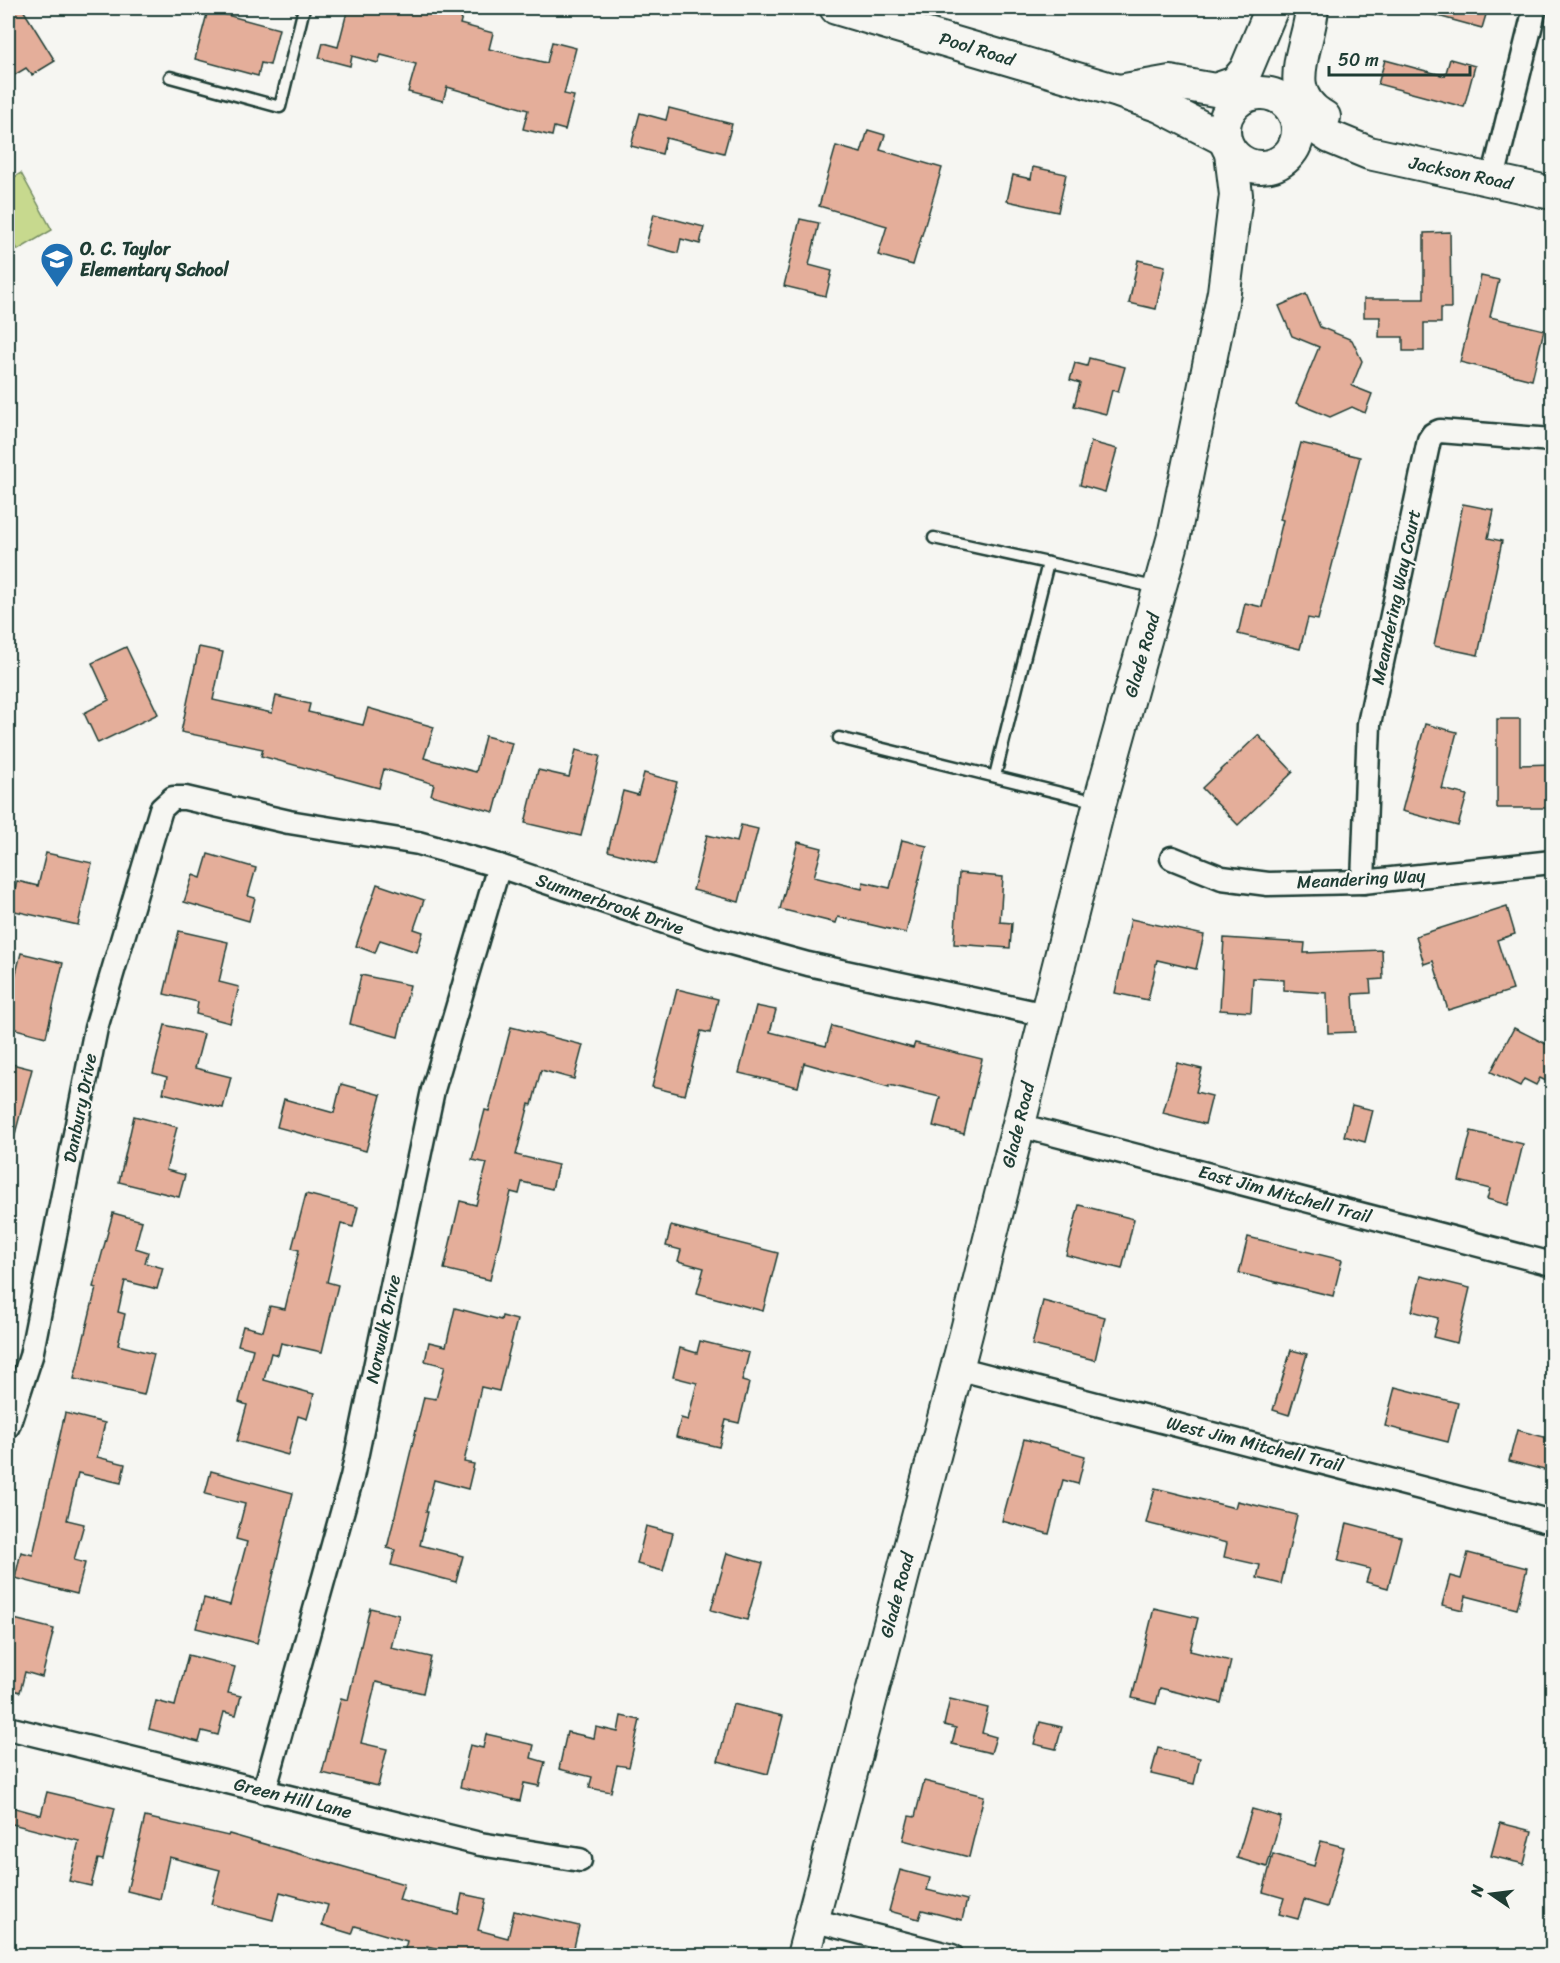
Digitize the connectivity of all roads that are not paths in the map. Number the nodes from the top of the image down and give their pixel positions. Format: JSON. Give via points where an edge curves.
{"nodes":[{"id":1,"x":304,"y":8,"type":"edge"},
{"id":2,"x":836,"y":8,"type":"edge"},
{"id":3,"x":1272,"y":8,"type":"edge"},
{"id":4,"x":1286,"y":8,"type":"edge"},
{"id":5,"x":1300,"y":8,"type":"edge"},
{"id":6,"x":1312,"y":8,"type":"edge"},
{"id":7,"x":1535,"y":8,"type":"edge"},
{"id":8,"x":170,"y":77,"type":"dead end"},
{"id":9,"x":1118,"y":91,"type":"junction"},
{"id":10,"x":1239,"y":101,"type":"junction"},
{"id":11,"x":1291,"y":109,"type":"junction"},
{"id":12,"x":1228,"y":146,"type":"junction"},
{"id":13,"x":1369,"y":153,"type":"junction"},
{"id":14,"x":1282,"y":160,"type":"junction"},
{"id":15,"x":1406,"y":161,"type":"junction"},
{"id":16,"x":1492,"y":179,"type":"junction"},
{"id":17,"x":1552,"y":194,"type":"edge"},
{"id":18,"x":1224,"y":292,"type":"junction"},
{"id":19,"x":1552,"y":440,"type":"edge"},
{"id":20,"x":934,"y":538,"type":"dead end"},
{"id":21,"x":1048,"y":563,"type":"junction"},
{"id":22,"x":1161,"y":589,"type":"junction"},
{"id":23,"x":839,"y":738,"type":"dead end"},
{"id":24,"x":995,"y":776,"type":"junction"},
{"id":25,"x":173,"y":798,"type":"joint"},
{"id":26,"x":1100,"y":802,"type":"junction"},
{"id":27,"x":1173,"y":858,"type":"dead end"},
{"id":28,"x":1552,"y":862,"type":"edge"},
{"id":29,"x":499,"y":866,"type":"junction"},
{"id":30,"x":1363,"y":882,"type":"junction"},
{"id":31,"x":1046,"y":1015,"type":"junction"},
{"id":32,"x":1018,"y":1125,"type":"junction"},
{"id":33,"x":1552,"y":1264,"type":"edge"},
{"id":34,"x":957,"y":1368,"type":"junction"},
{"id":35,"x":8,"y":1426,"type":"edge"},
{"id":36,"x":1552,"y":1522,"type":"edge"},
{"id":37,"x":8,"y":1728,"type":"edge"},
{"id":38,"x":264,"y":1792,"type":"junction"},
{"id":39,"x":580,"y":1860,"type":"dead end"},
{"id":40,"x":812,"y":1920,"type":"junction"},
{"id":41,"x":803,"y":1956,"type":"edge"},
{"id":42,"x":952,"y":1956,"type":"edge"}],
"edges":[{"from":1,"to":8,"type":"lane","via":[[280,107]]},
{"from":2,"to":9,"type":"main road","name":"Pool Road"},
{"from":3,"to":9,"type":"main road","via":[[1246,70],[1235,82],[1215,90],[1170,82]]},
{"from":4,"to":10,"type":"main road","via":[[1269,58]]},
{"from":5,"to":11,"type":"main road","via":[[1284,74],[1283,86]]},
{"from":6,"to":15,"type":"main road","via":[[1298,76],[1300,93],[1319,115],[1377,140]]},
{"from":7,"to":16,"type":"street"},
{"from":9,"to":10,"type":"main road","name":"Pool Road","via":[[1194,103]]},
{"from":9,"to":12,"type":"main road","name":"Pool Road","via":[[1160,106]]},
{"from":10,"to":11,"type":"main road","via":[[1261,93],[1280,98]]},
{"from":10,"to":12,"type":"main road","via":[[1227,114],[1224,126]]},
{"from":11,"to":13,"type":"main road","name":"Jackson Road","via":[[1330,137]]},
{"from":11,"to":14,"type":"main road","via":[[1298,136]]},
{"from":12,"to":14,"type":"main road","via":[[1240,161],[1252,167],[1264,168]]},
{"from":12,"to":18,"type":"main road","name":"Glade Road","via":[[1236,195]]},
{"from":13,"to":14,"type":"main road","name":"Jackson Road","via":[[1308,153]]},
{"from":13,"to":15,"type":"main road","name":"Jackson Road"},
{"from":14,"to":18,"type":"main road","name":"Glade Road","via":[[1255,199]]},
{"from":15,"to":16,"type":"main road","name":"Jackson Road"},
{"from":16,"to":17,"type":"main road","name":"Jackson Road"},
{"from":18,"to":22,"type":"main road","name":"Glade Road"},
{"from":19,"to":30,"type":"street","name":"Meandering Way Court","via":[[1440,431],[1429,440],[1369,724]]},
{"from":20,"to":21,"type":"lane"},
{"from":21,"to":22,"type":"lane"},
{"from":21,"to":24,"type":"lane"},
{"from":22,"to":26,"type":"main road","name":"Glade Road"},
{"from":23,"to":24,"type":"lane"},
{"from":24,"to":26,"type":"lane"},
{"from":25,"to":29,"type":"street","name":"Summerbrook Drive","via":[[417,843]]},
{"from":25,"to":35,"type":"street","name":"Danbury Drive","via":[[161,809],[96,1028],[30,1356]]},
{"from":26,"to":31,"type":"main road","name":"Glade Road"},
{"from":27,"to":30,"type":"street","name":"Meandering Way","via":[[1222,878],[1268,884]]},
{"from":28,"to":30,"type":"street","name":"Meandering Way"},
{"from":29,"to":31,"type":"street","name":"Summerbrook Drive","via":[[709,937],[786,958]]},
{"from":29,"to":38,"type":"street","name":"Norwalk Drive","via":[[433,1090],[352,1477]]},
{"from":31,"to":32,"type":"main road","name":"Glade Road"},
{"from":32,"to":33,"type":"street","name":"East Jim Mitchell Trail"},
{"from":32,"to":34,"type":"main road","name":"Glade Road"},
{"from":34,"to":36,"type":"street","name":"West Jim Mitchell Trail"},
{"from":34,"to":40,"type":"main road","name":"Glade Road"},
{"from":37,"to":38,"type":"street","name":"Green Hill Lane"},
{"from":38,"to":39,"type":"street","name":"Green Hill Lane","via":[[480,1844]]},
{"from":40,"to":41,"type":"main road","name":"Glade Road"},
{"from":40,"to":42,"type":"street"}]}
